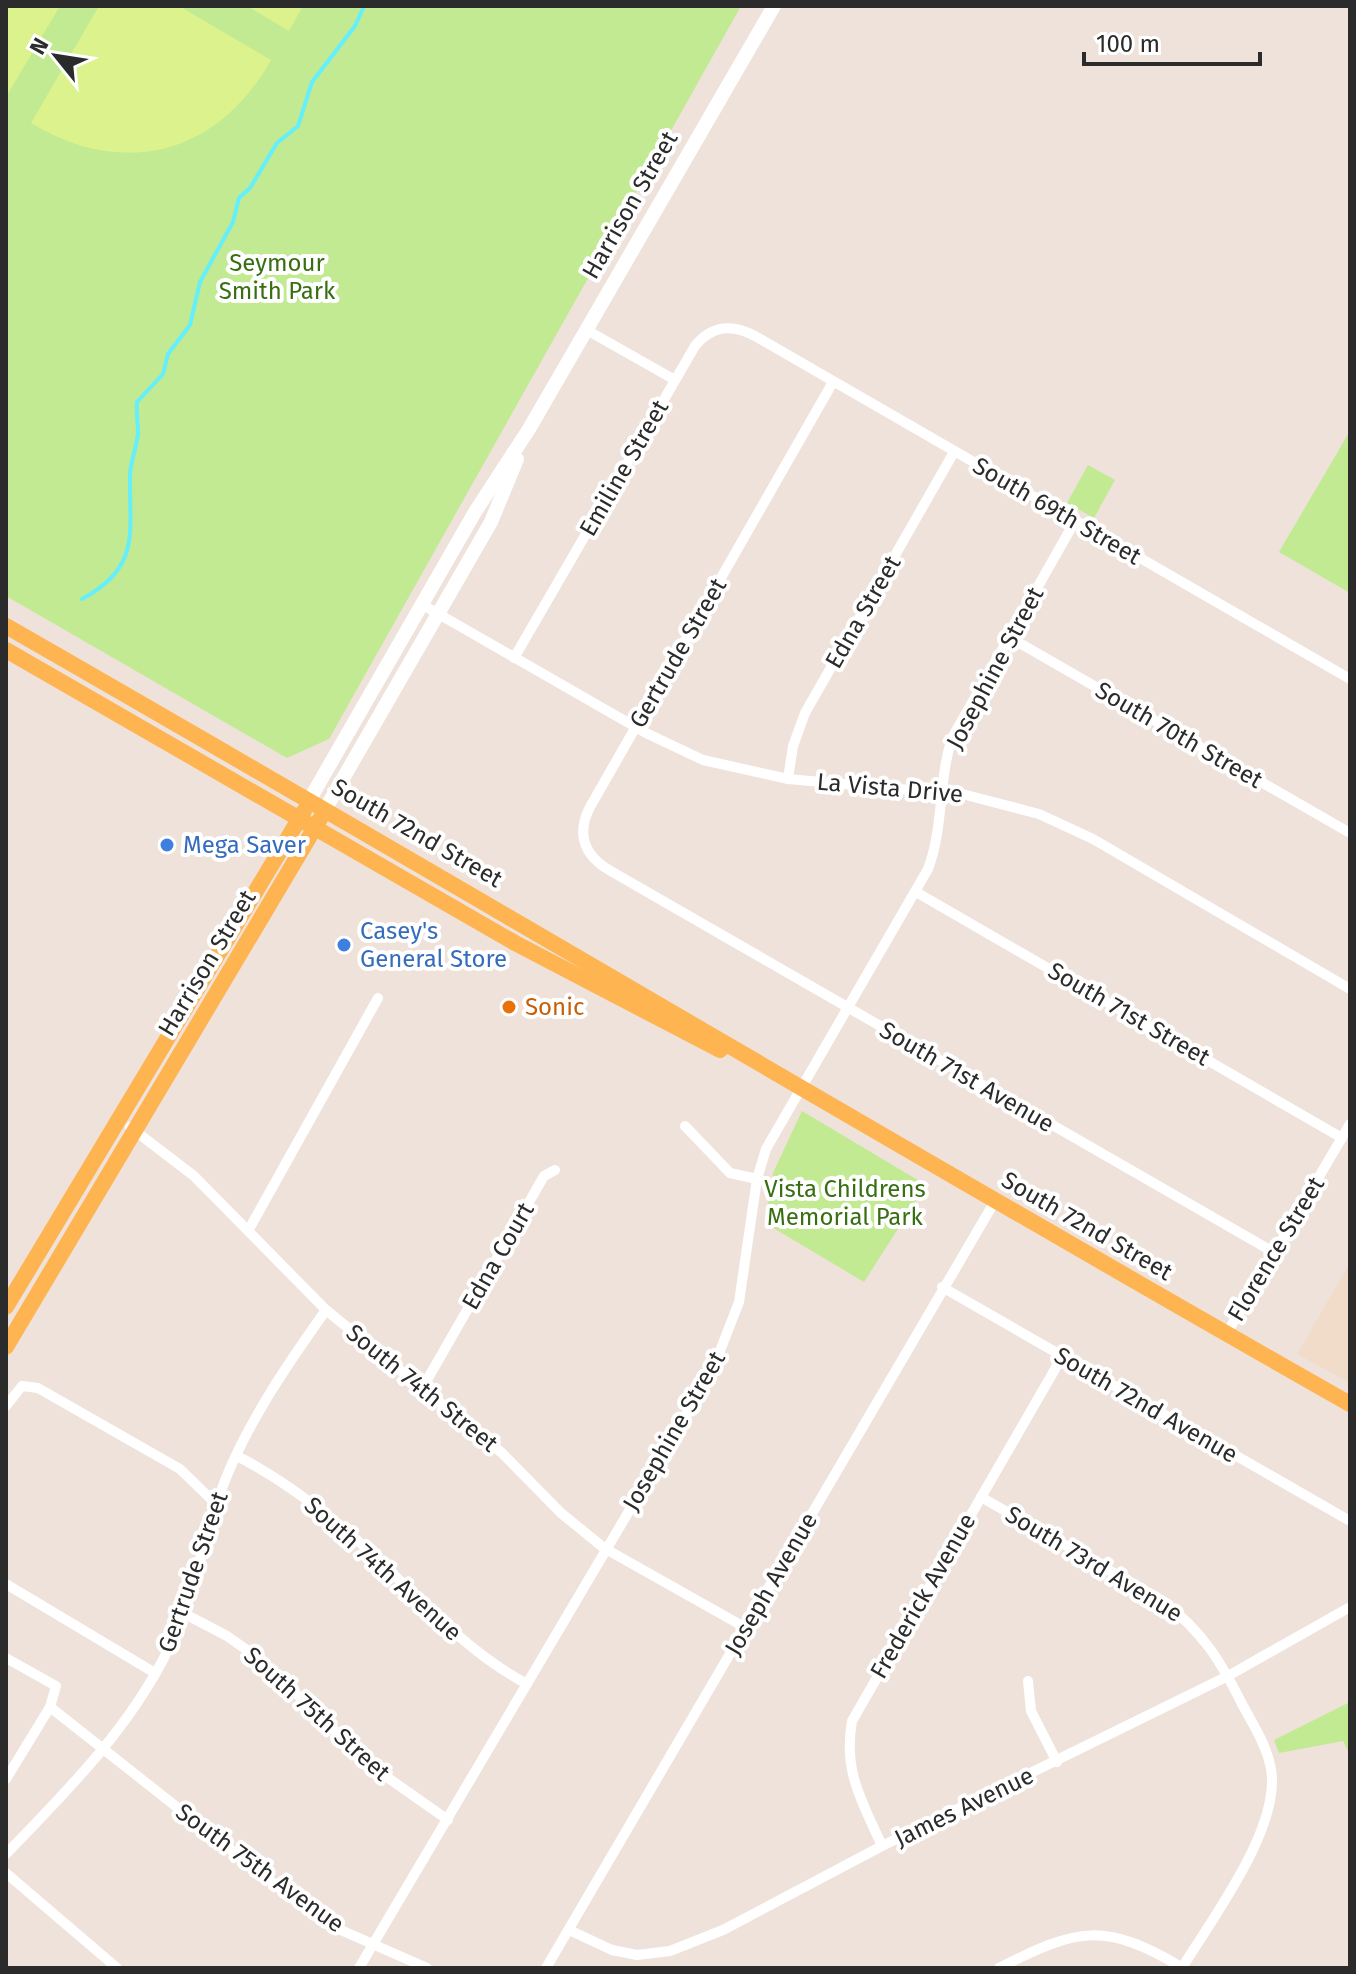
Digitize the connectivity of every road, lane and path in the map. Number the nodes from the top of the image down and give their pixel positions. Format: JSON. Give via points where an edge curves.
{"nodes":[{"id":1,"x":774,"y":6,"type":"edge"},
{"id":2,"x":585,"y":329,"type":"junction"},
{"id":3,"x":764,"y":342,"type":"joint"},
{"id":4,"x":675,"y":380,"type":"junction"},
{"id":5,"x":833,"y":382,"type":"junction"},
{"id":6,"x":529,"y":429,"type":"junction"},
{"id":7,"x":954,"y":452,"type":"junction"},
{"id":8,"x":1075,"y":521,"type":"junction"},
{"id":9,"x":423,"y":605,"type":"junction"},
{"id":10,"x":438,"y":614,"type":"junction"},
{"id":11,"x":6,"y":626,"type":"edge"},
{"id":12,"x":1009,"y":637,"type":"junction"},
{"id":13,"x":6,"y":650,"type":"edge"},
{"id":14,"x":514,"y":658,"type":"junction"},
{"id":15,"x":1350,"y":679,"type":"edge"},
{"id":16,"x":636,"y":727,"type":"junction"},
{"id":17,"x":788,"y":779,"type":"junction"},
{"id":18,"x":942,"y":792,"type":"junction"},
{"id":19,"x":310,"y":799,"type":"junction"},
{"id":20,"x":326,"y":808,"type":"junction"},
{"id":21,"x":300,"y":818,"type":"junction"},
{"id":22,"x":316,"y":827,"type":"junction"},
{"id":23,"x":1350,"y":833,"type":"edge"},
{"id":24,"x":916,"y":892,"type":"junction"},
{"id":25,"x":660,"y":898,"type":"joint"},
{"id":26,"x":1350,"y":989,"type":"edge"},
{"id":27,"x":378,"y":998,"type":"dead end"},
{"id":28,"x":849,"y":1007,"type":"junction"},
{"id":29,"x":801,"y":1088,"type":"junction"},
{"id":30,"x":119,"y":1119,"type":"junction"},
{"id":31,"x":1350,"y":1124,"type":"edge"},
{"id":32,"x":685,"y":1126,"type":"dead end"},
{"id":33,"x":135,"y":1131,"type":"junction"},
{"id":34,"x":1342,"y":1138,"type":"junction"},
{"id":35,"x":555,"y":1170,"type":"dead end"},
{"id":36,"x":757,"y":1179,"type":"junction"},
{"id":37,"x":995,"y":1201,"type":"junction"},
{"id":38,"x":248,"y":1231,"type":"junction"},
{"id":39,"x":1275,"y":1253,"type":"junction"},
{"id":40,"x":942,"y":1287,"type":"junction"},
{"id":41,"x":6,"y":1307,"type":"edge"},
{"id":42,"x":326,"y":1310,"type":"junction"},
{"id":43,"x":1227,"y":1333,"type":"junction"},
{"id":44,"x":6,"y":1347,"type":"edge"},
{"id":45,"x":1062,"y":1357,"type":"junction"},
{"id":46,"x":423,"y":1387,"type":"junction"},
{"id":47,"x":1350,"y":1404,"type":"edge"},
{"id":48,"x":6,"y":1406,"type":"edge"},
{"id":49,"x":237,"y":1456,"type":"junction"},
{"id":50,"x":981,"y":1497,"type":"junction"},
{"id":51,"x":216,"y":1504,"type":"junction"},
{"id":52,"x":1350,"y":1521,"type":"edge"},
{"id":53,"x":604,"y":1548,"type":"junction"},
{"id":54,"x":6,"y":1584,"type":"edge"},
{"id":55,"x":1350,"y":1607,"type":"edge"},
{"id":56,"x":183,"y":1613,"type":"junction"},
{"id":57,"x":746,"y":1628,"type":"junction"},
{"id":58,"x":6,"y":1658,"type":"edge"},
{"id":59,"x":155,"y":1673,"type":"junction"},
{"id":60,"x":1228,"y":1676,"type":"junction"},
{"id":61,"x":1028,"y":1681,"type":"dead end"},
{"id":62,"x":527,"y":1684,"type":"junction"},
{"id":63,"x":50,"y":1707,"type":"junction"},
{"id":64,"x":103,"y":1749,"type":"junction"},
{"id":65,"x":1057,"y":1762,"type":"junction"},
{"id":66,"x":6,"y":1779,"type":"edge"},
{"id":67,"x":448,"y":1820,"type":"junction"},
{"id":68,"x":882,"y":1846,"type":"junction"},
{"id":69,"x":6,"y":1854,"type":"edge"},
{"id":70,"x":6,"y":1873,"type":"edge"},
{"id":71,"x":569,"y":1930,"type":"junction"},
{"id":72,"x":372,"y":1945,"type":"junction"},
{"id":73,"x":117,"y":1968,"type":"edge"},
{"id":74,"x":359,"y":1968,"type":"edge"},
{"id":75,"x":427,"y":1968,"type":"edge"},
{"id":76,"x":546,"y":1968,"type":"edge"},
{"id":77,"x":999,"y":1968,"type":"edge"},
{"id":78,"x":1183,"y":1968,"type":"edge"}],
"edges":[{"from":1,"to":2,"type":"main road","name":"Harrison Street"},
{"from":2,"to":4,"type":"street"},
{"from":2,"to":6,"type":"main road","name":"Harrison Street"},
{"from":3,"to":4,"type":"street","name":"Emiline Street","via":[[734,328],[716,329],[695,346]]},
{"from":3,"to":5,"type":"street","name":"South 69th Street"},
{"from":4,"to":14,"type":"street","name":"Emiline Street"},
{"from":5,"to":7,"type":"street","name":"South 69th Street"},
{"from":5,"to":16,"type":"street","name":"Gertrude Street"},
{"from":6,"to":9,"type":"main road","name":"Harrison Street"},
{"from":6,"to":10,"type":"main road","name":"Harrison Street","via":[[491,522]]},
{"from":7,"to":8,"type":"street","name":"South 69th Street"},
{"from":7,"to":17,"type":"street","name":"Edna Street","via":[[805,713]]},
{"from":8,"to":12,"type":"street","name":"Josephine Street"},
{"from":8,"to":15,"type":"street","name":"South 69th Street"},
{"from":9,"to":10,"type":"street","name":"La Vista Drive"},
{"from":9,"to":19,"type":"main road","name":"Harrison Street"},
{"from":10,"to":14,"type":"street","name":"La Vista Drive"},
{"from":10,"to":20,"type":"main road","name":"Harrison Street"},
{"from":11,"to":19,"type":"main road","name":"South 72nd Street"},
{"from":12,"to":18,"type":"street","name":"Josephine Street","via":[[957,728]]},
{"from":12,"to":23,"type":"street","name":"South 70th Street"},
{"from":13,"to":21,"type":"main road","name":"South 72nd Street"},
{"from":14,"to":16,"type":"street","name":"La Vista Drive"},
{"from":16,"to":17,"type":"street","name":"La Vista Drive","via":[[703,760]]},
{"from":16,"to":25,"type":"street","name":"Gertrude Street","via":[[586,814],[582,835],[597,862]]},
{"from":17,"to":18,"type":"street","name":"La Vista Drive"},
{"from":18,"to":24,"type":"street","name":"Josephine Street","via":[[935,849]]},
{"from":18,"to":26,"type":"street","name":"La Vista Drive","via":[[1005,803],[1075,829]]},
{"from":19,"to":20,"type":"main road","name":"South 72nd Street"},
{"from":19,"to":21,"type":"main road","name":"Harrison Street"},
{"from":20,"to":22,"type":"main road","name":"Harrison Street"},
{"from":20,"to":29,"type":"main road","name":"South 72nd Street"},
{"from":21,"to":22,"type":"main road","name":"South 72nd Street"},
{"from":21,"to":30,"type":"main road","name":"Harrison Street"},
{"from":22,"to":29,"type":"main road","name":"South 72nd Street","via":[[515,943]]},
{"from":22,"to":33,"type":"main road","name":"Harrison Street"},
{"from":24,"to":28,"type":"street","name":"Josephine Street"},
{"from":24,"to":34,"type":"street","name":"South 71st Street"},
{"from":25,"to":28,"type":"street","name":"South 71st Avenue"},
{"from":27,"to":38,"type":"street"},
{"from":28,"to":29,"type":"street","name":"Josephine Street"},
{"from":28,"to":39,"type":"street","name":"South 71st Avenue"},
{"from":29,"to":36,"type":"street","name":"Josephine Street","via":[[766,1149]]},
{"from":29,"to":37,"type":"main road","name":"South 72nd Street"},
{"from":30,"to":33,"type":"street","name":"South 74th Street"},
{"from":30,"to":41,"type":"main road","name":"Harrison Street"},
{"from":31,"to":34,"type":"street","name":"Florence Street"},
{"from":32,"to":36,"type":"street","via":[[730,1173]]},
{"from":33,"to":38,"type":"street","name":"South 74th Street","via":[[194,1176]]},
{"from":33,"to":44,"type":"main road","name":"Harrison Street"},
{"from":34,"to":39,"type":"street","name":"Florence Street"},
{"from":35,"to":46,"type":"street","name":"Edna Court","via":[[544,1176]]},
{"from":36,"to":53,"type":"street","name":"Josephine Street","via":[[746,1264],[726,1340]]},
{"from":37,"to":40,"type":"street","name":"Joseph Avenue"},
{"from":37,"to":43,"type":"main road","name":"South 72nd Street"},
{"from":38,"to":42,"type":"street","name":"South 74th Street"},
{"from":39,"to":43,"type":"street","name":"Florence Street"},
{"from":40,"to":45,"type":"street","name":"South 72nd Avenue"},
{"from":40,"to":57,"type":"street","name":"Joseph Avenue"},
{"from":42,"to":46,"type":"street","name":"South 74th Street"},
{"from":42,"to":49,"type":"street","name":"Gertrude Street"},
{"from":43,"to":47,"type":"main road","name":"South 72nd Street"},
{"from":45,"to":50,"type":"street","name":"Frederick Avenue"},
{"from":45,"to":52,"type":"street","name":"South 72nd Avenue"},
{"from":46,"to":53,"type":"street","name":"South 74th Street"},
{"from":48,"to":51,"type":"street","via":[[22,1386],[38,1388],[180,1469]]},
{"from":49,"to":51,"type":"street","name":"Gertrude Street"},
{"from":49,"to":62,"type":"street","name":"South 74th Avenue","via":[[311,1502],[456,1637]]},
{"from":50,"to":60,"type":"street","name":"South 73rd Avenue","via":[[1163,1601],[1207,1639]]},
{"from":50,"to":68,"type":"street","name":"Frederick Avenue","via":[[852,1721],[849,1768]]},
{"from":51,"to":56,"type":"street","name":"Gertrude Street"},
{"from":53,"to":57,"type":"street","name":"South 74th Street"},
{"from":53,"to":62,"type":"street","name":"Josephine Street"},
{"from":54,"to":59,"type":"street"},
{"from":55,"to":60,"type":"street","name":"James Avenue"},
{"from":56,"to":59,"type":"street","name":"Gertrude Street"},
{"from":56,"to":67,"type":"street","name":"South 75th Street","via":[[261,1660],[374,1768]]},
{"from":57,"to":71,"type":"street","name":"Joseph Avenue"},
{"from":58,"to":63,"type":"street","via":[[56,1686]]},
{"from":59,"to":64,"type":"street","name":"Gertrude Street"},
{"from":60,"to":65,"type":"street","name":"James Avenue"},
{"from":60,"to":78,"type":"street","name":"South 73rd Avenue","via":[[1267,1752],[1270,1811],[1258,1841]]},
{"from":61,"to":65,"type":"street","via":[[1031,1711]]},
{"from":62,"to":67,"type":"street","name":"Josephine Street"},
{"from":63,"to":64,"type":"street","name":"South 75th Avenue"},
{"from":63,"to":66,"type":"street"},
{"from":64,"to":69,"type":"street","name":"Gertrude Street"},
{"from":64,"to":72,"type":"street","name":"South 75th Avenue","via":[[306,1909]]},
{"from":65,"to":68,"type":"street","name":"James Avenue"},
{"from":67,"to":72,"type":"street","name":"Josephine Street"},
{"from":68,"to":71,"type":"street","name":"James Avenue","via":[[723,1930],[670,1951],[637,1955],[612,1950]]},
{"from":70,"to":73,"type":"street"},
{"from":71,"to":76,"type":"street","name":"Joseph Avenue"},
{"from":72,"to":74,"type":"street","name":"Josephine Street"},
{"from":72,"to":75,"type":"street","name":"South 75th Avenue"},
{"from":77,"to":78,"type":"street","via":[[1070,1936],[1103,1934],[1127,1939]]}]}
